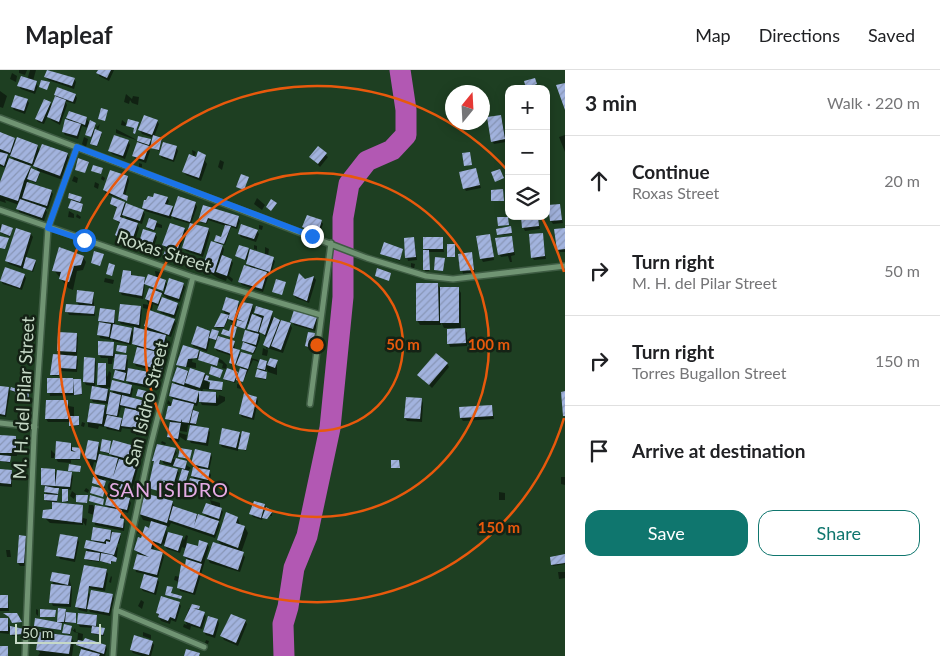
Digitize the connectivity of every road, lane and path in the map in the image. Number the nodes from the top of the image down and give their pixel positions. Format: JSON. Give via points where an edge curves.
{"nodes":[{"id":1,"x":0,"y":118,"type":"edge"},
{"id":2,"x":77,"y":147,"type":"junction"},
{"id":3,"x":0,"y":210,"type":"edge"},
{"id":4,"x":48,"y":228,"type":"junction"},
{"id":5,"x":332,"y":244,"type":"junction"},
{"id":6,"x":565,"y":266,"type":"edge"},
{"id":7,"x":193,"y":277,"type":"junction"},
{"id":8,"x":321,"y":315,"type":"junction"},
{"id":9,"x":310,"y":404,"type":"dead end"},
{"id":10,"x":0,"y":423,"type":"edge"},
{"id":11,"x":35,"y":427,"type":"junction"},
{"id":12,"x":116,"y":610,"type":"junction"},
{"id":13,"x":204,"y":646,"type":"dead end"},
{"id":14,"x":25,"y":656,"type":"edge"},
{"id":15,"x":113,"y":656,"type":"edge"}],
"edges":[{"from":1,"to":2,"type":"street"},
{"from":2,"to":4,"type":"street","name":"M. H. del Pilar Street"},
{"from":2,"to":5,"type":"street"},
{"from":3,"to":4,"type":"street","name":"Roxas Street"},
{"from":4,"to":7,"type":"street","name":"Roxas Street"},
{"from":4,"to":11,"type":"street","name":"M. H. del Pilar Street"},
{"from":5,"to":6,"type":"street","via":[[426,276],[453,279]]},
{"from":5,"to":8,"type":"street"},
{"from":7,"to":8,"type":"street","name":"Roxas Street"},
{"from":7,"to":12,"type":"street","name":"San Isidro Street","via":[[150,448]]},
{"from":8,"to":9,"type":"street"},
{"from":10,"to":11,"type":"street"},
{"from":11,"to":14,"type":"street","name":"M. H. del Pilar Street"},
{"from":12,"to":13,"type":"street"},
{"from":12,"to":15,"type":"street","name":"San Isidro Street"}]}
